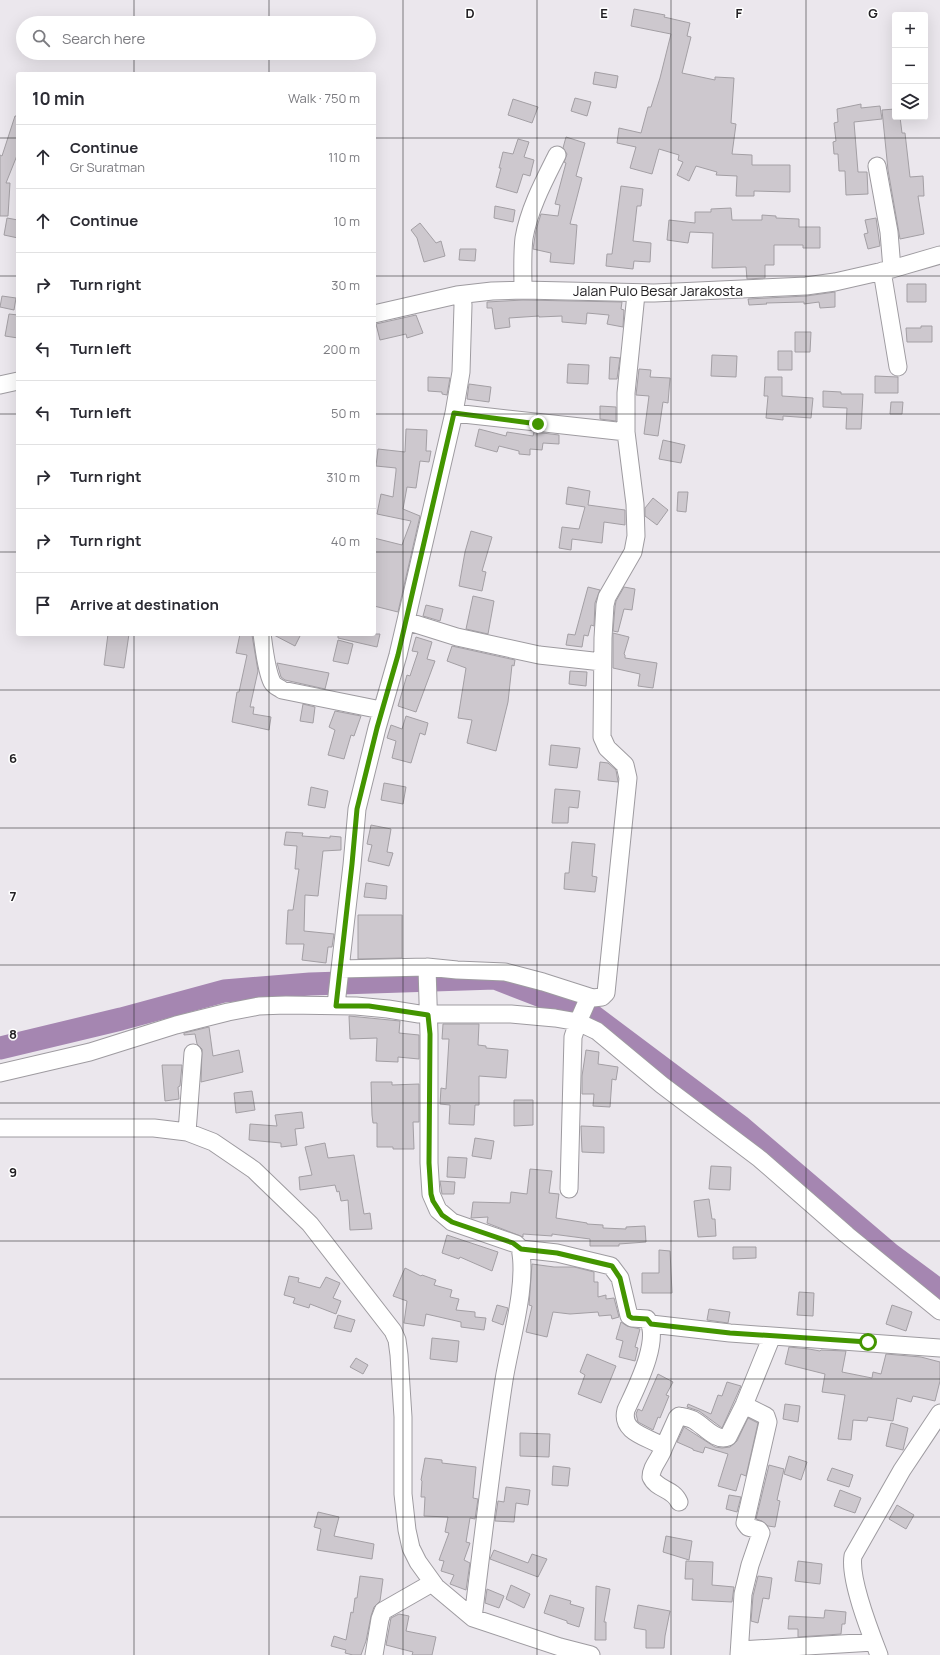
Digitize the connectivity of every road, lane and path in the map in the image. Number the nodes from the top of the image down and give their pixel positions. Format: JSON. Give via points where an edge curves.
{"nodes":[{"id":1,"x":556,"y":155,"type":"dead end"},
{"id":2,"x":877,"y":166,"type":"dead end"},
{"id":3,"x":940,"y":254,"type":"edge"},
{"id":4,"x":887,"y":270,"type":"junction"},
{"id":5,"x":523,"y":290,"type":"junction"},
{"id":6,"x":635,"y":293,"type":"junction"},
{"id":7,"x":457,"y":295,"type":"junction"},
{"id":8,"x":376,"y":314,"type":"edge"},
{"id":9,"x":898,"y":367,"type":"dead end"},
{"id":10,"x":16,"y":381,"type":"edge"},
{"id":11,"x":0,"y":385,"type":"edge"},
{"id":12,"x":454,"y":413,"type":"junction"},
{"id":13,"x":626,"y":432,"type":"junction"},
{"id":14,"x":406,"y":621,"type":"junction"},
{"id":15,"x":262,"y":636,"type":"edge"},
{"id":16,"x":602,"y":662,"type":"junction"},
{"id":17,"x":381,"y":710,"type":"junction"},
{"id":18,"x":427,"y":971,"type":"junction"},
{"id":19,"x":340,"y":974,"type":"junction"},
{"id":20,"x":336,"y":1004,"type":"junction"},
{"id":21,"x":583,"y":1010,"type":"junction"},
{"id":22,"x":428,"y":1015,"type":"junction"},
{"id":23,"x":193,"y":1053,"type":"dead end"},
{"id":24,"x":0,"y":1073,"type":"edge"},
{"id":25,"x":0,"y":1128,"type":"edge"},
{"id":26,"x":186,"y":1132,"type":"junction"},
{"id":27,"x":569,"y":1189,"type":"dead end"},
{"id":28,"x":521,"y":1249,"type":"junction"},
{"id":29,"x":940,"y":1311,"type":"edge"},
{"id":30,"x":651,"y":1324,"type":"junction"},
{"id":31,"x":772,"y":1336,"type":"junction"},
{"id":32,"x":940,"y":1348,"type":"edge"},
{"id":33,"x":744,"y":1405,"type":"junction"},
{"id":34,"x":940,"y":1413,"type":"edge"},
{"id":35,"x":664,"y":1447,"type":"junction"},
{"id":36,"x":679,"y":1502,"type":"dead end"},
{"id":37,"x":432,"y":1583,"type":"junction"},
{"id":38,"x":473,"y":1618,"type":"junction"},
{"id":39,"x":877,"y":1648,"type":"edge"},
{"id":40,"x":739,"y":1652,"type":"edge"},
{"id":41,"x":374,"y":1655,"type":"edge"},
{"id":42,"x":591,"y":1655,"type":"edge"}],
"edges":[{"from":1,"to":5,"type":"street","via":[[536,200],[525,236]]},
{"from":2,"to":4,"type":"street","via":[[889,232]]},
{"from":3,"to":4,"type":"street","name":"Jalan Pulo Besar Jarakosta"},
{"from":4,"to":6,"type":"street","name":"Jalan Pulo Besar Jarakosta","via":[[806,286]]},
{"from":4,"to":9,"type":"street"},
{"from":5,"to":6,"type":"street","name":"Jalan Pulo Besar Jarakosta"},
{"from":5,"to":7,"type":"street","name":"Jalan Pulo Besar Jarakosta"},
{"from":6,"to":13,"type":"street","via":[[626,393]]},
{"from":7,"to":8,"type":"street","name":"Jalan Pulo Besar Jarakosta"},
{"from":7,"to":12,"type":"street","via":[[462,297],[464,304],[464,338]]},
{"from":10,"to":11,"type":"street"},
{"from":12,"to":13,"type":"street"},
{"from":12,"to":14,"type":"street"},
{"from":13,"to":16,"type":"street","via":[[635,504],[636,536],[633,552],[605,605]]},
{"from":14,"to":16,"type":"street","via":[[458,637],[539,655]]},
{"from":14,"to":17,"type":"street"},
{"from":15,"to":17,"type":"street","via":[[272,681],[282,690]]},
{"from":16,"to":21,"type":"street","via":[[602,737],[607,748],[625,765],[628,778],[614,898],[607,990],[602,997]]},
{"from":17,"to":19,"type":"street","via":[[357,809]]},
{"from":18,"to":19,"type":"street"},
{"from":18,"to":21,"type":"street","via":[[505,972],[543,982]]},
{"from":18,"to":22,"type":"street"},
{"from":19,"to":20,"type":"street"},
{"from":20,"to":22,"type":"street"},
{"from":20,"to":24,"type":"street","via":[[272,1006],[228,1012],[90,1052]]},
{"from":21,"to":22,"type":"street","via":[[555,1018],[511,1014]]},
{"from":21,"to":27,"type":"street","via":[[573,1037]]},
{"from":21,"to":29,"type":"street","via":[[597,1031],[662,1085],[760,1159]]},
{"from":22,"to":28,"type":"street","via":[[429,1163],[433,1201],[442,1215],[452,1222],[513,1243]]},
{"from":23,"to":26,"type":"street"},
{"from":25,"to":26,"type":"street","via":[[154,1128]]},
{"from":26,"to":37,"type":"street","via":[[223,1148],[274,1188],[310,1224],[393,1331],[399,1355],[403,1417],[403,1494],[407,1530],[411,1548]]},
{"from":28,"to":30,"type":"street","via":[[557,1253],[612,1266],[620,1278],[629,1316],[647,1319]]},
{"from":28,"to":38,"type":"street","via":[[521,1284],[504,1379]]},
{"from":30,"to":31,"type":"street"},
{"from":30,"to":35,"type":"street","via":[[650,1350],[626,1410],[625,1420],[630,1429]]},
{"from":31,"to":32,"type":"street"},
{"from":31,"to":33,"type":"street"},
{"from":33,"to":35,"type":"street","via":[[727,1438],[718,1436],[693,1420],[681,1416],[677,1418]]},
{"from":33,"to":40,"type":"street","via":[[766,1416],[768,1422],[746,1521],[746,1526],[761,1533],[743,1594]]},
{"from":34,"to":39,"type":"street","via":[[902,1470],[853,1556],[852,1570]]},
{"from":35,"to":36,"type":"street","via":[[651,1477],[659,1486],[674,1494]]},
{"from":37,"to":38,"type":"street"},
{"from":37,"to":41,"type":"street","via":[[383,1611]]},
{"from":38,"to":42,"type":"street"},
{"from":39,"to":40,"type":"street"}]}
